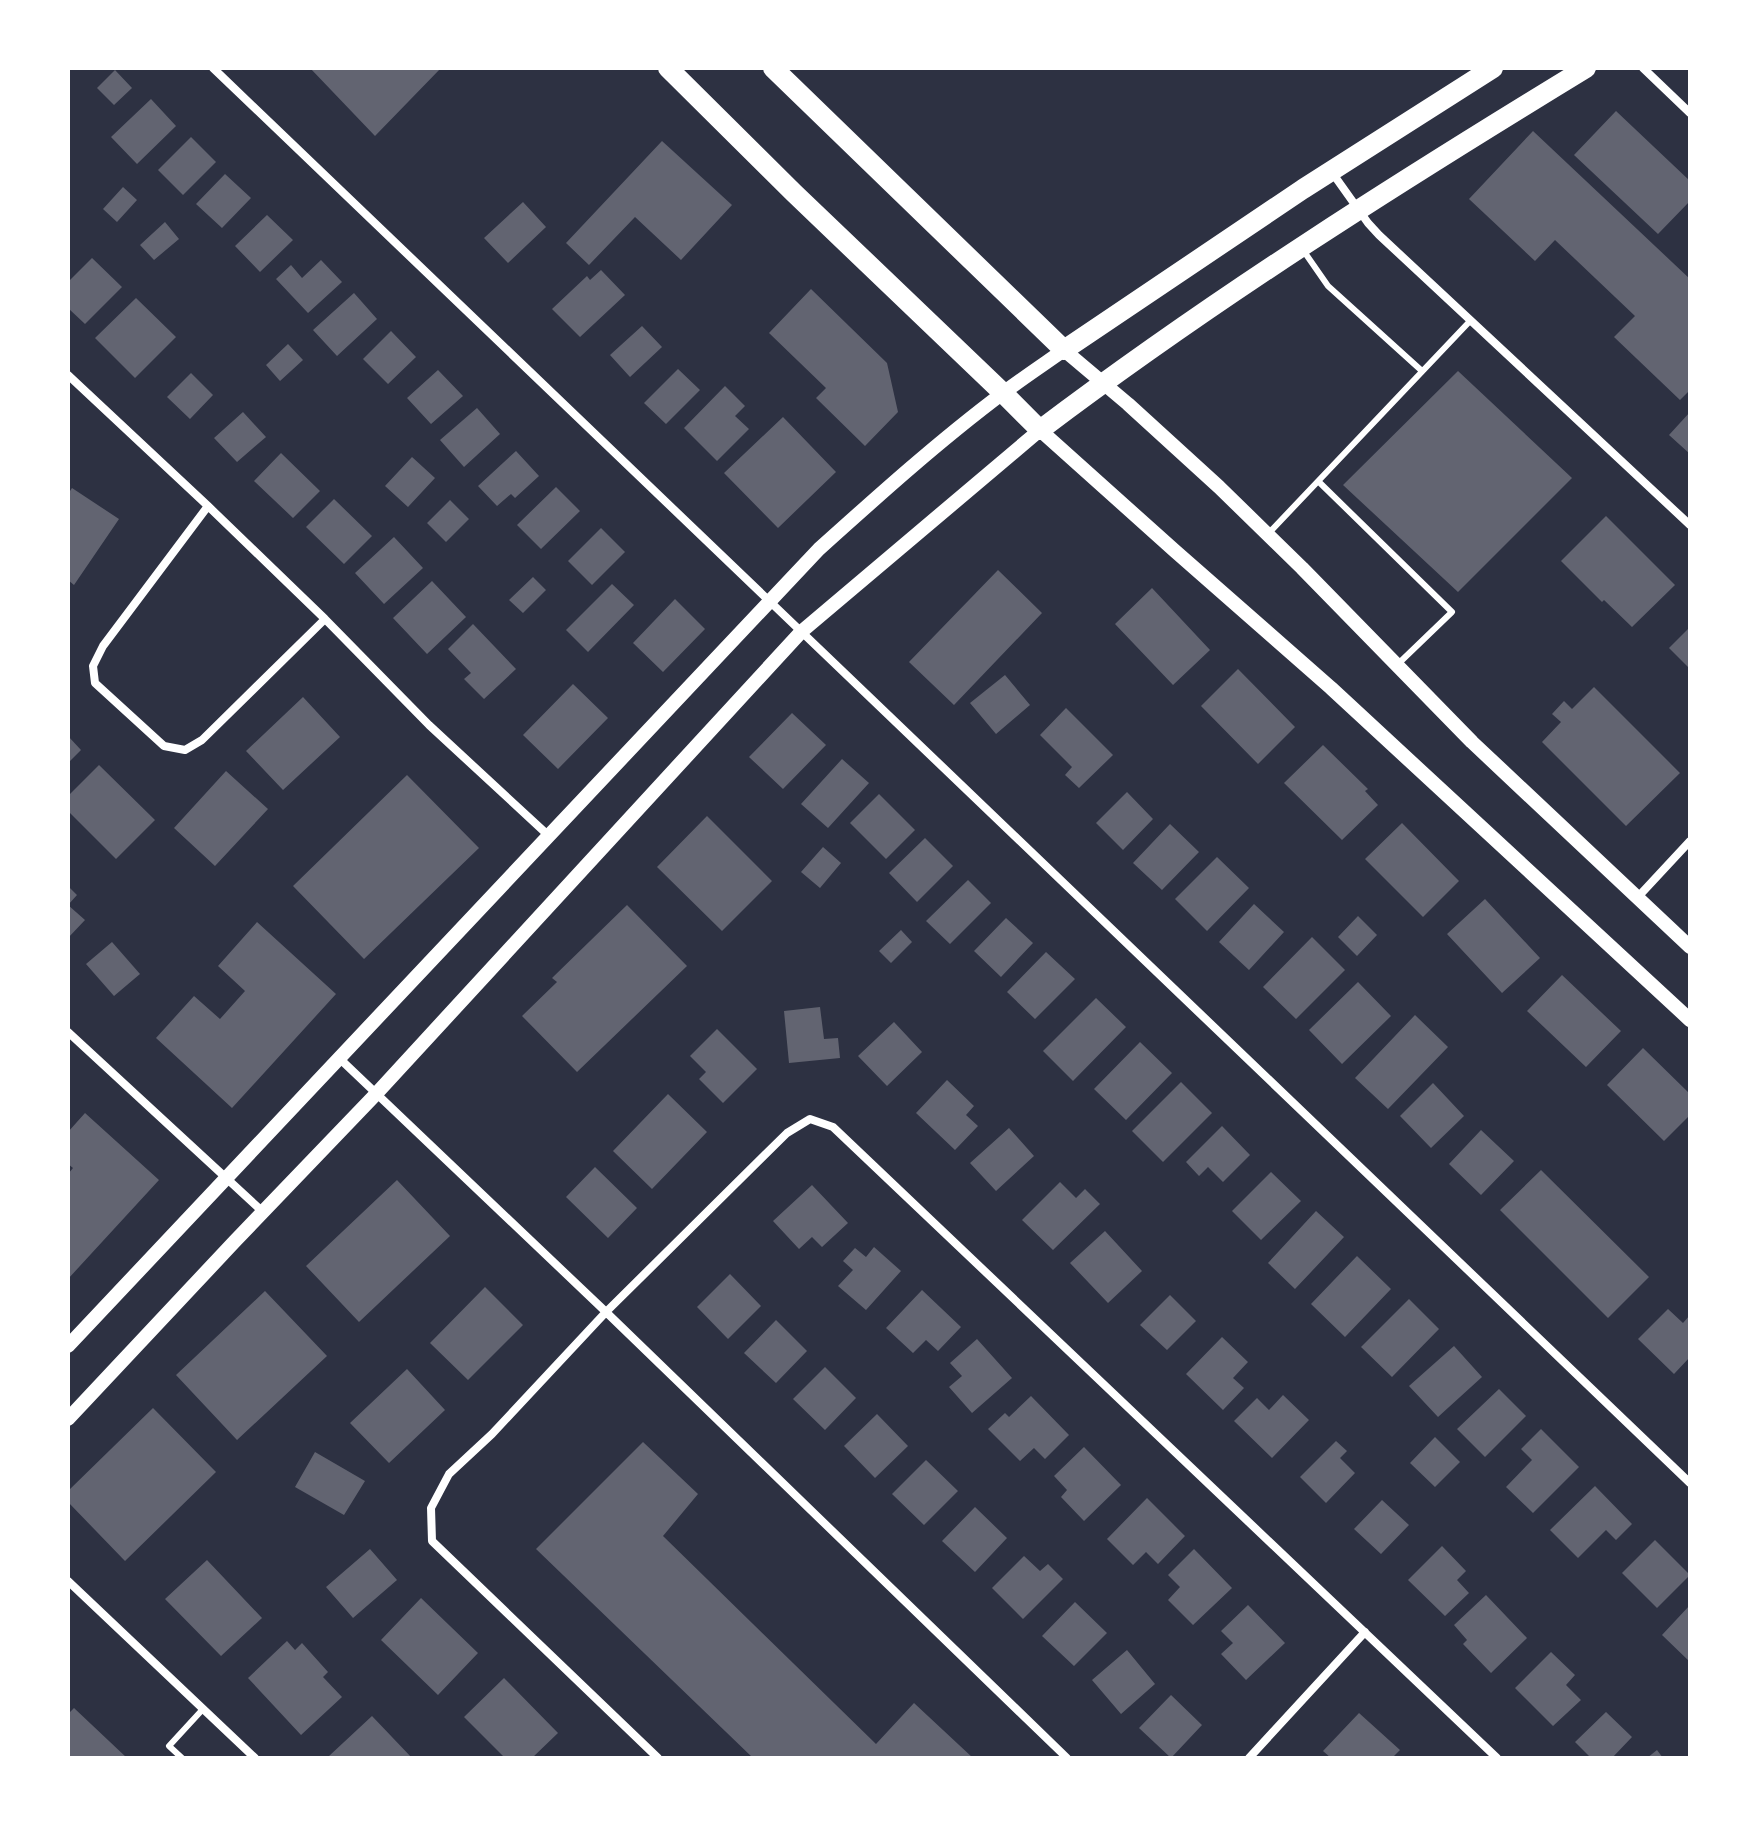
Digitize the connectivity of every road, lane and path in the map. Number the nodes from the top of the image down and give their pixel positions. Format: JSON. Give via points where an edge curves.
{"nodes":[{"id":1,"x":213,"y":68,"type":"edge"},
{"id":2,"x":668,"y":68,"type":"edge"},
{"id":3,"x":773,"y":68,"type":"edge"},
{"id":4,"x":1493,"y":68,"type":"edge"},
{"id":5,"x":1586,"y":68,"type":"edge"},
{"id":6,"x":1643,"y":68,"type":"edge"},
{"id":7,"x":1690,"y":113,"type":"edge"},
{"id":8,"x":1331,"y":170,"type":"junction"},
{"id":9,"x":1359,"y":209,"type":"junction"},
{"id":10,"x":1301,"y":247,"type":"junction"},
{"id":11,"x":1471,"y":320,"type":"junction"},
{"id":12,"x":1064,"y":350,"type":"junction"},
{"id":13,"x":1422,"y":371,"type":"junction"},
{"id":14,"x":68,"y":375,"type":"edge"},
{"id":15,"x":1102,"y":383,"type":"junction"},
{"id":16,"x":1003,"y":393,"type":"junction"},
{"id":17,"x":1040,"y":430,"type":"junction"},
{"id":18,"x":1319,"y":482,"type":"junction"},
{"id":19,"x":208,"y":506,"type":"junction"},
{"id":20,"x":1690,"y":525,"type":"edge"},
{"id":21,"x":1267,"y":535,"type":"junction"},
{"id":22,"x":770,"y":602,"type":"junction"},
{"id":23,"x":325,"y":619,"type":"junction"},
{"id":24,"x":801,"y":632,"type":"junction"},
{"id":25,"x":1396,"y":665,"type":"junction"},
{"id":26,"x":549,"y":836,"type":"junction"},
{"id":27,"x":1690,"y":841,"type":"edge"},
{"id":28,"x":1637,"y":898,"type":"junction"},
{"id":29,"x":1690,"y":947,"type":"edge"},
{"id":30,"x":1690,"y":1020,"type":"edge"},
{"id":31,"x":68,"y":1032,"type":"edge"},
{"id":32,"x":339,"y":1058,"type":"junction"},
{"id":33,"x":376,"y":1094,"type":"junction"},
{"id":34,"x":227,"y":1178,"type":"junction"},
{"id":35,"x":263,"y":1212,"type":"junction"},
{"id":36,"x":606,"y":1312,"type":"junction"},
{"id":37,"x":68,"y":1346,"type":"edge"},
{"id":38,"x":68,"y":1419,"type":"edge"},
{"id":39,"x":1690,"y":1483,"type":"edge"},
{"id":40,"x":68,"y":1581,"type":"edge"},
{"id":41,"x":1365,"y":1632,"type":"junction"},
{"id":42,"x":203,"y":1709,"type":"junction"},
{"id":43,"x":182,"y":1758,"type":"edge"},
{"id":44,"x":255,"y":1758,"type":"edge"},
{"id":45,"x":658,"y":1758,"type":"edge"},
{"id":46,"x":1067,"y":1758,"type":"edge"},
{"id":47,"x":1249,"y":1758,"type":"edge"},
{"id":48,"x":1497,"y":1758,"type":"edge"}],
"edges":[{"from":1,"to":22,"type":"street"},
{"from":2,"to":16,"type":"main road"},
{"from":3,"to":12,"type":"main road"},
{"from":4,"to":8,"type":"main road"},
{"from":5,"to":9,"type":"main road"},
{"from":6,"to":7,"type":"street"},
{"from":8,"to":9,"type":"street"},
{"from":8,"to":12,"type":"main road"},
{"from":9,"to":10,"type":"main road"},
{"from":9,"to":11,"type":"street","via":[[1379,235]]},
{"from":10,"to":13,"type":"lane","via":[[1328,286]]},
{"from":10,"to":15,"type":"main road"},
{"from":11,"to":13,"type":"lane"},
{"from":11,"to":20,"type":"street"},
{"from":12,"to":15,"type":"street"},
{"from":12,"to":16,"type":"street"},
{"from":13,"to":18,"type":"lane"},
{"from":14,"to":19,"type":"street"},
{"from":15,"to":17,"type":"main road"},
{"from":15,"to":21,"type":"street"},
{"from":16,"to":17,"type":"main road"},
{"from":16,"to":22,"type":"street","via":[[859,513]]},
{"from":17,"to":24,"type":"street"},
{"from":17,"to":30,"type":"street","via":[[1331,688]]},
{"from":18,"to":21,"type":"lane"},
{"from":18,"to":25,"type":"lane","via":[[1452,612]]},
{"from":19,"to":23,"type":"street"},
{"from":19,"to":23,"type":"street","via":[[103,646],[93,666],[95,683],[164,746],[185,750],[202,740]]},
{"from":21,"to":25,"type":"street"},
{"from":22,"to":24,"type":"street"},
{"from":22,"to":26,"type":"street"},
{"from":23,"to":26,"type":"street"},
{"from":24,"to":33,"type":"street"},
{"from":24,"to":39,"type":"street"},
{"from":25,"to":28,"type":"street"},
{"from":26,"to":32,"type":"street"},
{"from":27,"to":28,"type":"street"},
{"from":28,"to":29,"type":"street"},
{"from":31,"to":34,"type":"street"},
{"from":32,"to":33,"type":"street"},
{"from":32,"to":34,"type":"street"},
{"from":33,"to":35,"type":"street"},
{"from":33,"to":36,"type":"street"},
{"from":34,"to":35,"type":"street"},
{"from":34,"to":37,"type":"street"},
{"from":35,"to":38,"type":"street"},
{"from":36,"to":41,"type":"street","via":[[787,1133],[810,1119],[833,1127]]},
{"from":36,"to":45,"type":"street","via":[[449,1474],[431,1508],[432,1541]]},
{"from":36,"to":46,"type":"street"},
{"from":40,"to":42,"type":"street"},
{"from":41,"to":47,"type":"street"},
{"from":41,"to":48,"type":"street"},
{"from":42,"to":43,"type":"lane","via":[[169,1746]]},
{"from":42,"to":44,"type":"street"}]}
